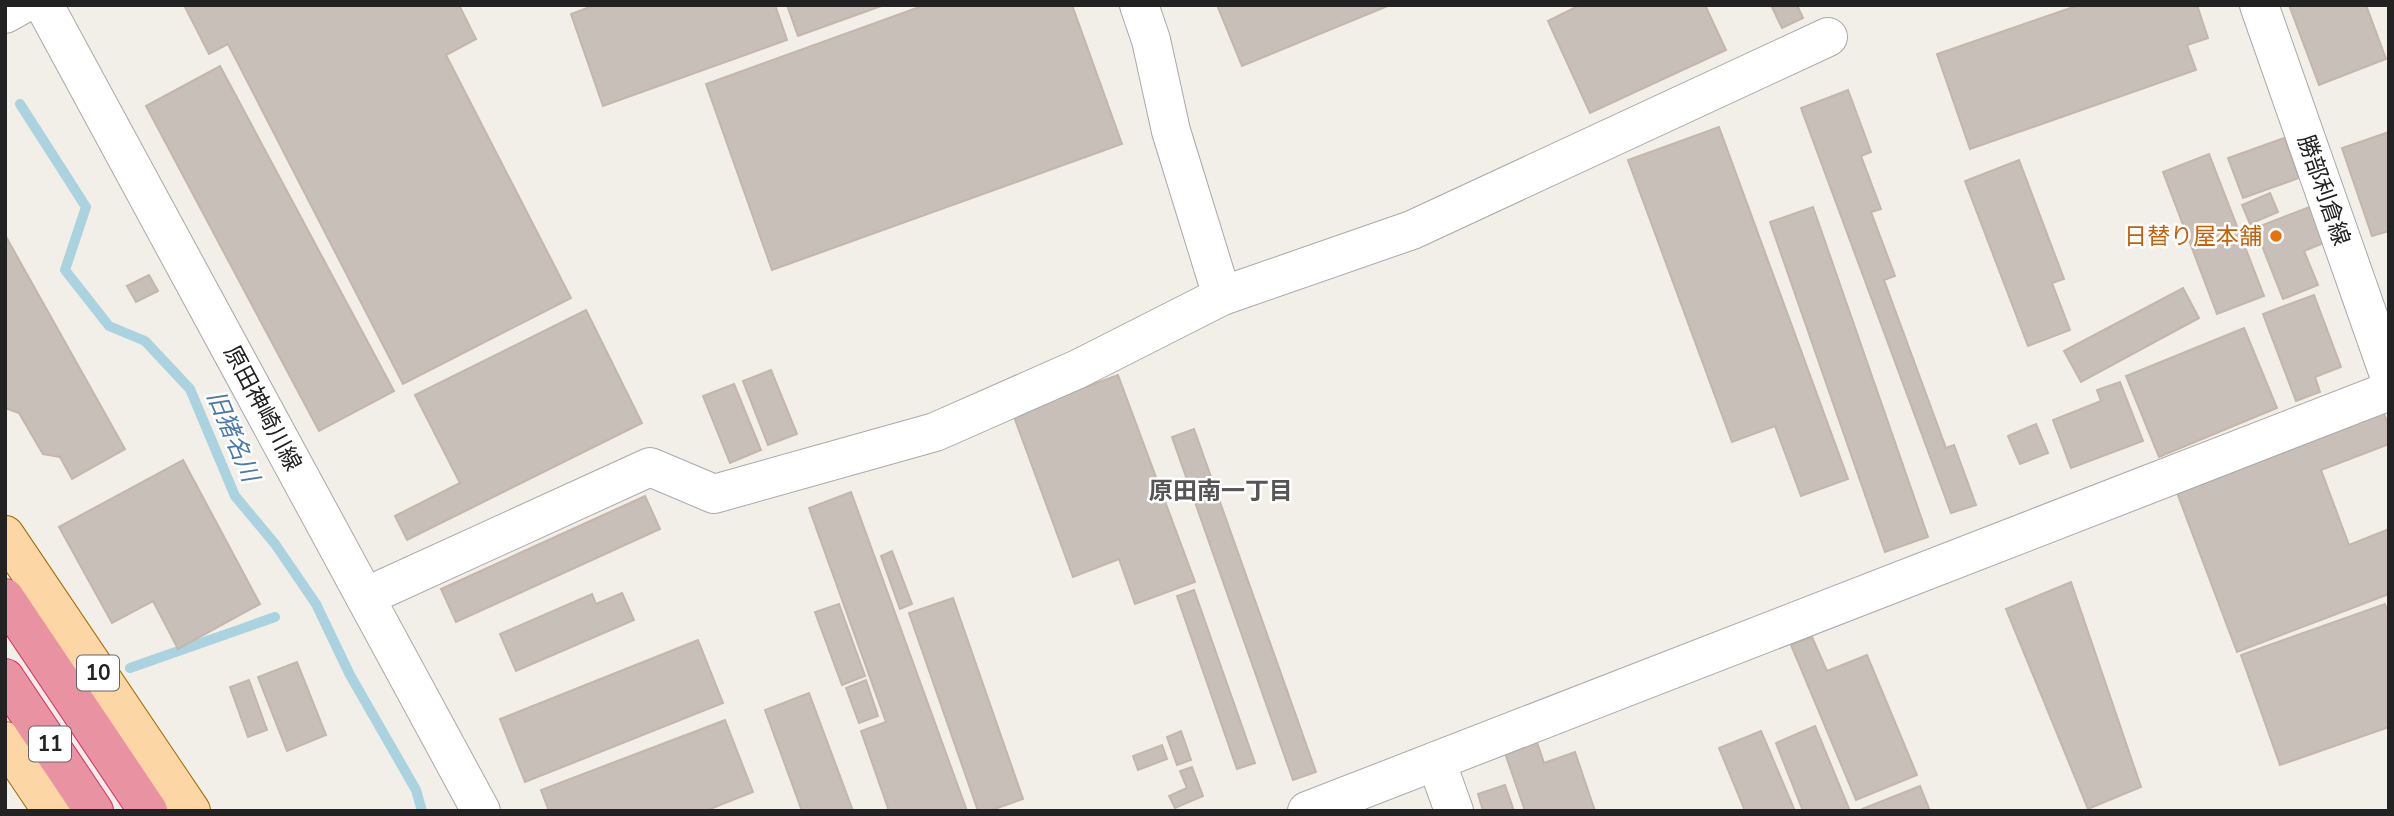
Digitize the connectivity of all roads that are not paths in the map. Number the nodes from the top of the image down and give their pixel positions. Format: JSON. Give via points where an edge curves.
{"nodes":[{"id":1,"x":21,"y":5,"type":"edge"},
{"id":2,"x":44,"y":5,"type":"edge"},
{"id":3,"x":1139,"y":5,"type":"edge"},
{"id":4,"x":2259,"y":5,"type":"edge"},
{"id":5,"x":5,"y":13,"type":"edge"},
{"id":6,"x":1828,"y":37,"type":"dead end"},
{"id":7,"x":1222,"y":296,"type":"junction"},
{"id":8,"x":2389,"y":375,"type":"edge"},
{"id":9,"x":2389,"y":391,"type":"edge"},
{"id":10,"x":5,"y":535,"type":"edge"},
{"id":11,"x":365,"y":597,"type":"junction"},
{"id":12,"x":5,"y":598,"type":"edge"},
{"id":13,"x":5,"y":678,"type":"edge"},
{"id":14,"x":5,"y":741,"type":"edge"},
{"id":15,"x":1436,"y":761,"type":"junction"},
{"id":16,"x":52,"y":811,"type":"edge"},
{"id":17,"x":94,"y":811,"type":"edge"},
{"id":18,"x":148,"y":811,"type":"edge"},
{"id":19,"x":191,"y":811,"type":"edge"},
{"id":20,"x":481,"y":811,"type":"edge"},
{"id":21,"x":1307,"y":811,"type":"edge"},
{"id":22,"x":1454,"y":811,"type":"edge"}],
"edges":[{"from":1,"to":5,"type":"street"},
{"from":2,"to":11,"type":"street","name":"原田神崎川線"},
{"from":3,"to":7,"type":"street","via":[[1152,40],[1171,131]]},
{"from":4,"to":8,"type":"street","name":"勝部利倉線"},
{"from":6,"to":7,"type":"street","via":[[1412,230]]},
{"from":7,"to":11,"type":"street","via":[[1078,369],[935,432],[714,494],[650,467]]},
{"from":9,"to":15,"type":"street"},
{"from":10,"to":19,"type":"main road","number":"10"},
{"from":11,"to":20,"type":"street","name":"原田神崎川線"},
{"from":12,"to":18,"type":"highway","number":"11"},
{"from":13,"to":17,"type":"highway","number":"11"},
{"from":14,"to":16,"type":"main road"},
{"from":15,"to":21,"type":"street"},
{"from":15,"to":22,"type":"street"}]}
